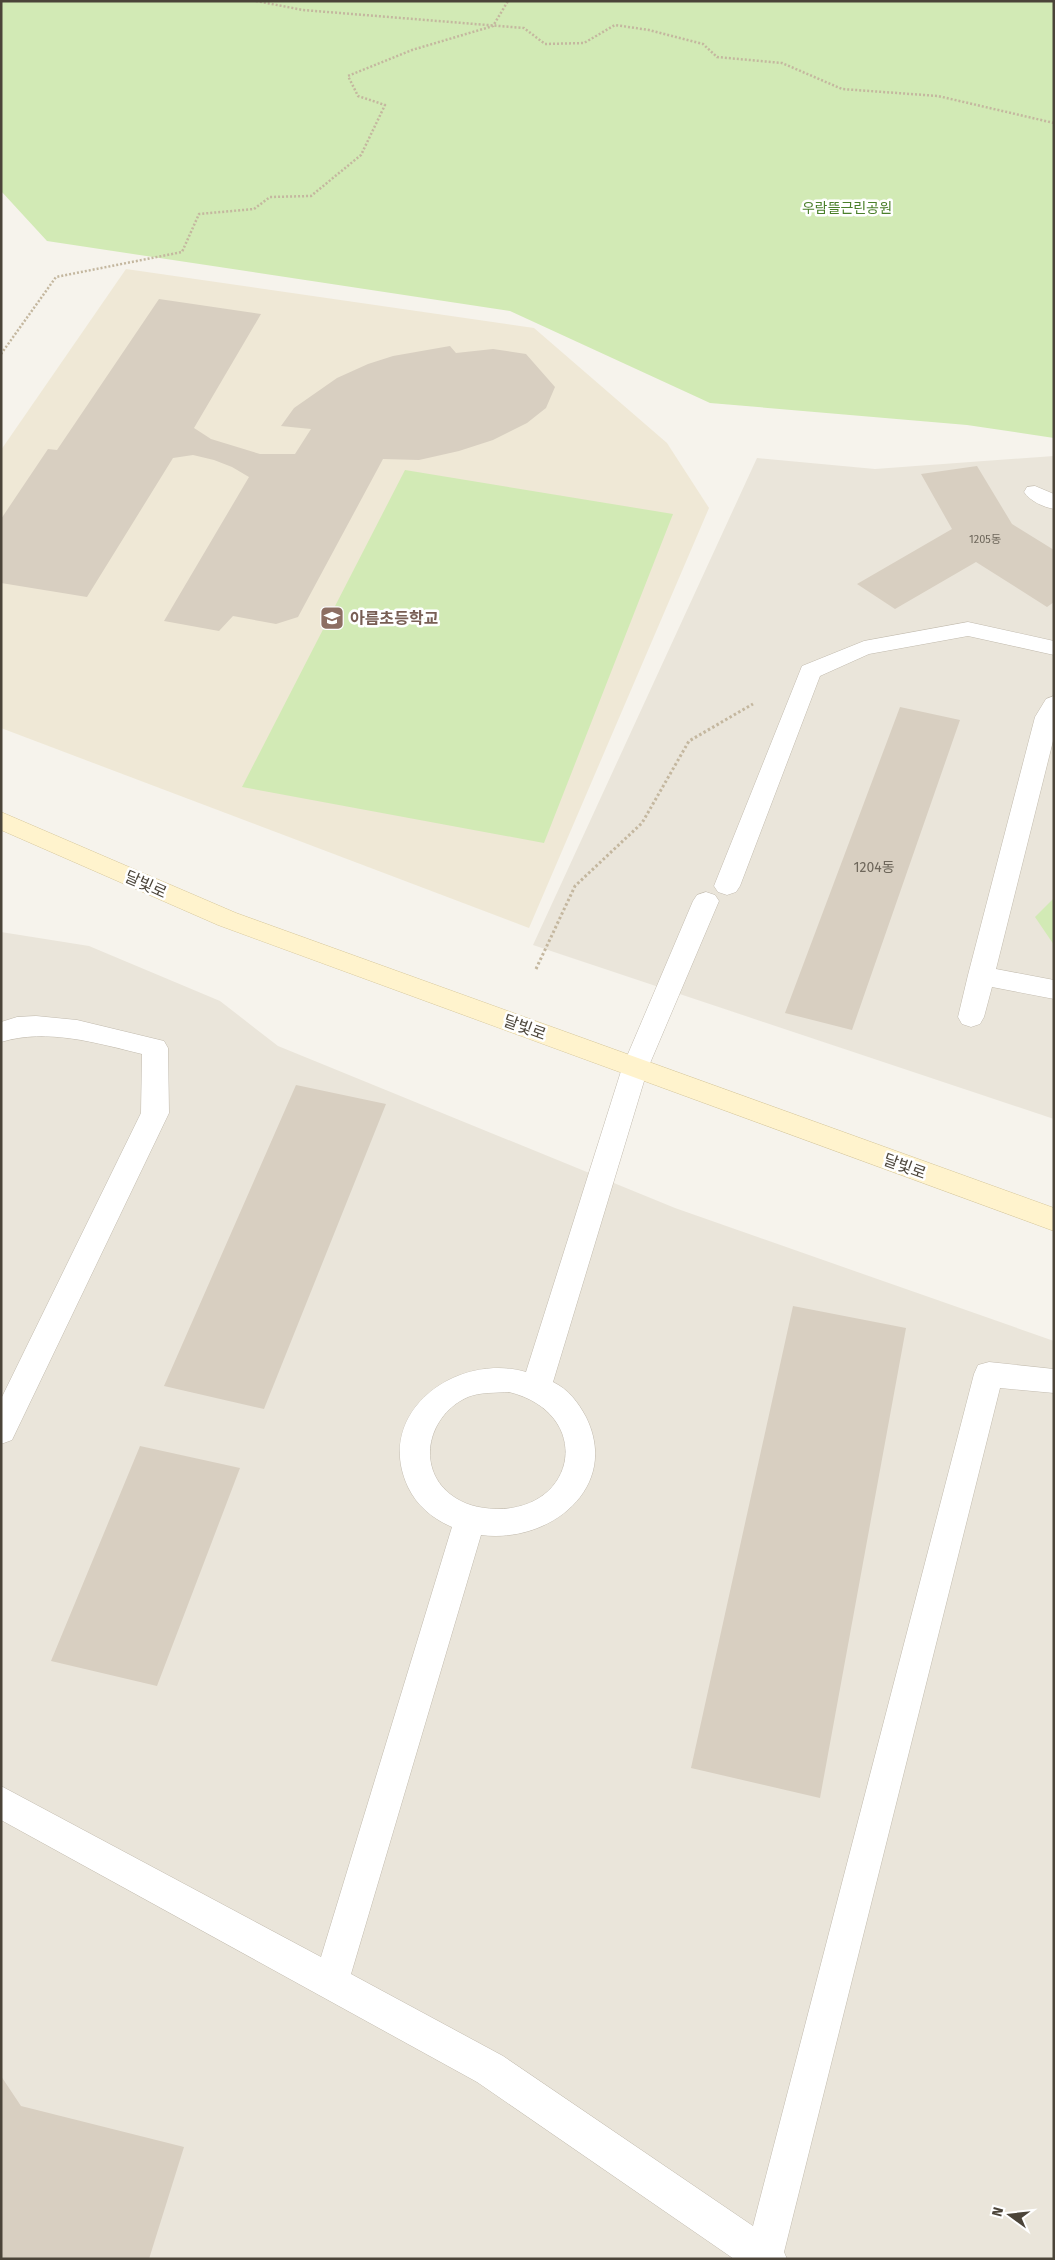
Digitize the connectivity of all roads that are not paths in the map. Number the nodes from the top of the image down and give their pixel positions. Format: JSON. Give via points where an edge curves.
{"nodes":[{"id":1,"x":1035,"y":492,"type":"dead end"},
{"id":2,"x":1054,"y":503,"type":"edge"},
{"id":3,"x":1054,"y":648,"type":"edge"},
{"id":4,"x":1054,"y":704,"type":"edge"},
{"id":5,"x":1,"y":820,"type":"edge"},
{"id":6,"x":728,"y":886,"type":"dead end"},
{"id":7,"x":706,"y":901,"type":"dead end"},
{"id":8,"x":981,"y":975,"type":"junction"},
{"id":9,"x":1054,"y":990,"type":"edge"},
{"id":10,"x":971,"y":1018,"type":"dead end"},
{"id":11,"x":1,"y":1032,"type":"edge"},
{"id":12,"x":635,"y":1068,"type":"junction"},
{"id":13,"x":1054,"y":1220,"type":"edge"},
{"id":14,"x":1054,"y":1381,"type":"edge"},
{"id":15,"x":536,"y":1387,"type":"junction"},
{"id":16,"x":1,"y":1431,"type":"edge"},
{"id":17,"x":470,"y":1520,"type":"junction"},
{"id":18,"x":1,"y":1802,"type":"edge"},
{"id":19,"x":331,"y":1982,"type":"junction"},
{"id":20,"x":766,"y":2257,"type":"edge"}],
"edges":[{"from":1,"to":2,"type":"lane"},
{"from":3,"to":6,"type":"lane","via":[[968,629],[864,648],[810,670]]},
{"from":4,"to":8,"type":"lane","via":[[1047,717]]},
{"from":5,"to":12,"type":"street","name":"달빛로","via":[[227,919]]},
{"from":7,"to":12,"type":"lane"},
{"from":8,"to":9,"type":"lane"},
{"from":8,"to":10,"type":"lane"},
{"from":11,"to":16,"type":"lane","via":[[12,1027],[71,1027],[155,1048],[155,1114]]},
{"from":12,"to":13,"type":"street","name":"달빛로"},
{"from":12,"to":15,"type":"lane"},
{"from":14,"to":20,"type":"lane","via":[[989,1374]]},
{"from":15,"to":17,"type":"lane","via":[[557,1400],[573,1420],[582,1442],[580,1467],[573,1482],[551,1507],[527,1520],[498,1524]]},
{"from":15,"to":17,"type":"lane","via":[[509,1380],[482,1381],[455,1390],[434,1405],[420,1424],[413,1447],[415,1471],[427,1492],[446,1510]]},
{"from":17,"to":19,"type":"lane"},
{"from":18,"to":19,"type":"lane"},
{"from":19,"to":20,"type":"lane","via":[[490,2069]]}]}
